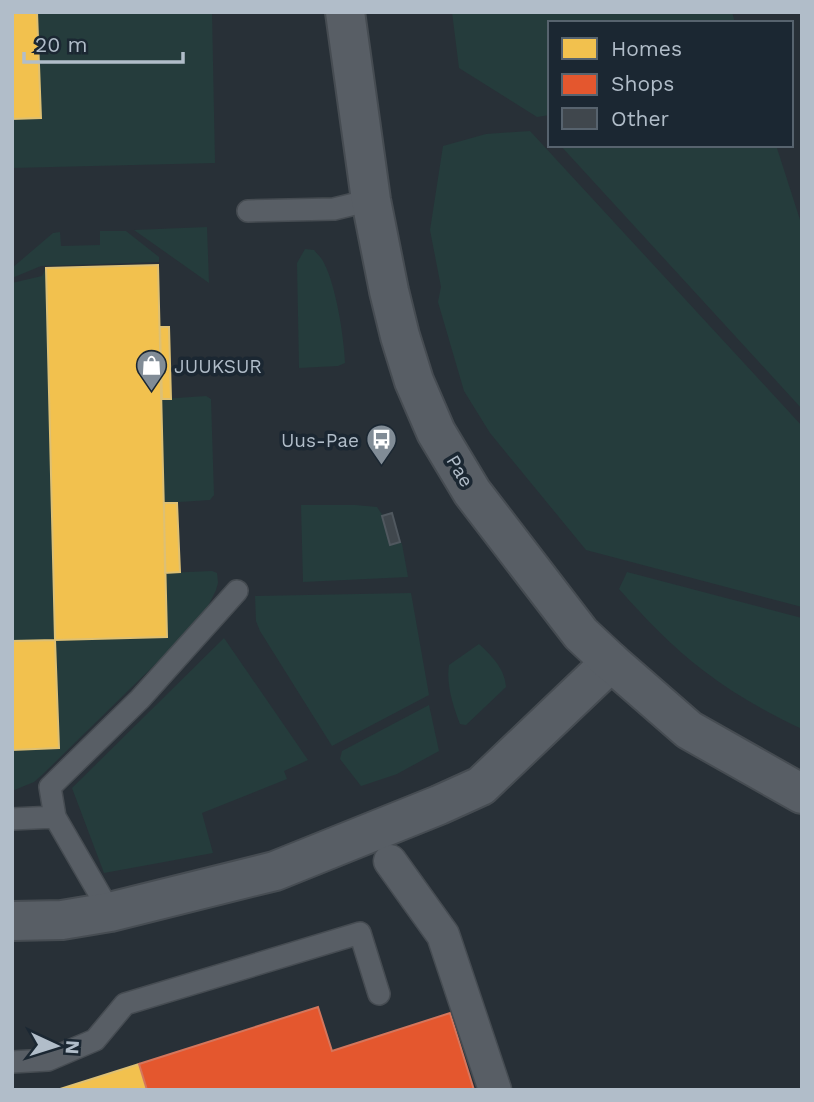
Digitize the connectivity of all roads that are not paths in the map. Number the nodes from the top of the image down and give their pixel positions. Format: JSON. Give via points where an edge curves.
{"nodes":[{"id":1,"x":345,"y":12,"type":"edge"},
{"id":2,"x":371,"y":200,"type":"junction"},
{"id":3,"x":248,"y":211,"type":"dead end"},
{"id":4,"x":237,"y":591,"type":"dead end"},
{"id":5,"x":611,"y":662,"type":"junction"},
{"id":6,"x":802,"y":794,"type":"edge"},
{"id":7,"x":55,"y":817,"type":"junction"},
{"id":8,"x":12,"y":819,"type":"edge"},
{"id":9,"x":390,"y":862,"type":"dead end"},
{"id":10,"x":110,"y":912,"type":"junction"},
{"id":11,"x":12,"y":921,"type":"edge"},
{"id":12,"x":379,"y":994,"type":"dead end"},
{"id":13,"x":12,"y":1062,"type":"edge"},
{"id":14,"x":495,"y":1090,"type":"edge"}],
"edges":[{"from":1,"to":2,"type":"street","name":"Pae"},
{"from":2,"to":3,"type":"lane","via":[[334,209]]},
{"from":2,"to":5,"type":"street","name":"Pae","via":[[400,337],[436,432],[472,492],[582,634]]},
{"from":4,"to":7,"type":"lane","via":[[140,699],[50,787]]},
{"from":5,"to":6,"type":"street","name":"Pae","via":[[689,730]]},
{"from":5,"to":10,"type":"street","via":[[481,786],[275,871]]},
{"from":7,"to":8,"type":"lane"},
{"from":7,"to":10,"type":"lane"},
{"from":9,"to":14,"type":"street","via":[[443,934]]},
{"from":10,"to":11,"type":"street","via":[[62,920]]},
{"from":12,"to":13,"type":"lane","via":[[360,933],[125,1004],[95,1040],[48,1060]]}]}
